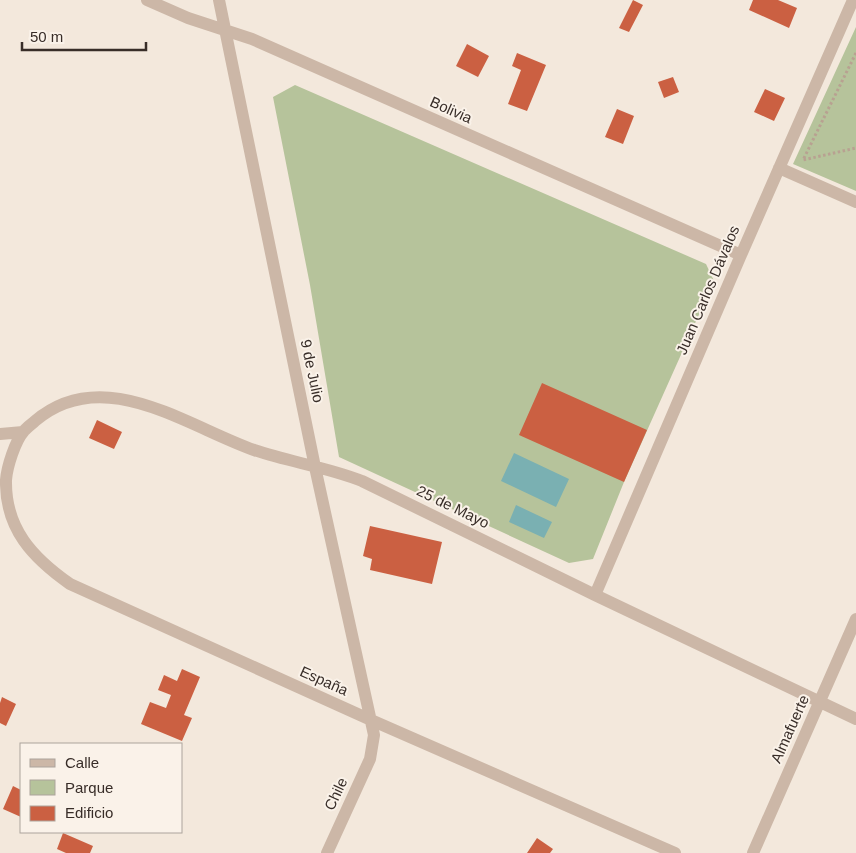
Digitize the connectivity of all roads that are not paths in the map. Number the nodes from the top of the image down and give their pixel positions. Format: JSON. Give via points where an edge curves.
{"nodes":[{"id":1,"x":147,"y":0,"type":"edge"},
{"id":2,"x":219,"y":0,"type":"edge"},
{"id":3,"x":853,"y":0,"type":"edge"},
{"id":4,"x":225,"y":30,"type":"junction"},
{"id":5,"x":779,"y":168,"type":"junction"},
{"id":6,"x":856,"y":202,"type":"edge"},
{"id":7,"x":741,"y":255,"type":"junction"},
{"id":8,"x":23,"y":432,"type":"junction"},
{"id":9,"x":0,"y":434,"type":"edge"},
{"id":10,"x":315,"y":467,"type":"junction"},
{"id":11,"x":0,"y":476,"type":"edge"},
{"id":12,"x":6,"y":490,"type":"junction"},
{"id":13,"x":595,"y":595,"type":"junction"},
{"id":14,"x":856,"y":619,"type":"edge"},
{"id":15,"x":820,"y":702,"type":"junction"},
{"id":16,"x":856,"y":719,"type":"edge"},
{"id":17,"x":371,"y":720,"type":"junction"},
{"id":18,"x":373,"y":747,"type":"joint"},
{"id":19,"x":327,"y":853,"type":"edge"},
{"id":20,"x":675,"y":853,"type":"edge"},
{"id":21,"x":753,"y":853,"type":"edge"}],
"edges":[{"from":1,"to":4,"type":"street","name":"Bolivia"},
{"from":2,"to":4,"type":"street","name":"9 de Julio"},
{"from":3,"to":5,"type":"street","name":"Juan Carlos Dávalos"},
{"from":4,"to":7,"type":"street","name":"Bolivia","via":[[252,39]]},
{"from":4,"to":10,"type":"street","name":"9 de Julio"},
{"from":5,"to":6,"type":"street"},
{"from":5,"to":7,"type":"street","name":"Juan Carlos Dávalos"},
{"from":7,"to":13,"type":"street","name":"Juan Carlos Dávalos"},
{"from":8,"to":9,"type":"street"},
{"from":8,"to":10,"type":"street","name":"25 de Mayo","via":[[58,406],[71,401],[110,397],[156,408],[233,442]]},
{"from":8,"to":12,"type":"street","name":"España","via":[[12,456]]},
{"from":10,"to":13,"type":"street","name":"25 de Mayo","via":[[362,481]]},
{"from":10,"to":17,"type":"street","name":"9 de Julio"},
{"from":11,"to":12,"type":"street","name":"España"},
{"from":12,"to":17,"type":"street","name":"España","via":[[14,524],[22,539],[52,572],[70,584]]},
{"from":13,"to":15,"type":"street","name":"25 de Mayo"},
{"from":14,"to":15,"type":"street","name":"Almafuerte"},
{"from":15,"to":16,"type":"street","name":"25 de Mayo"},
{"from":15,"to":21,"type":"street","name":"Almafuerte"},
{"from":17,"to":18,"type":"street","name":"9 de Julio"},
{"from":17,"to":20,"type":"street","name":"España"},
{"from":18,"to":19,"type":"street","name":"Chile"}]}
